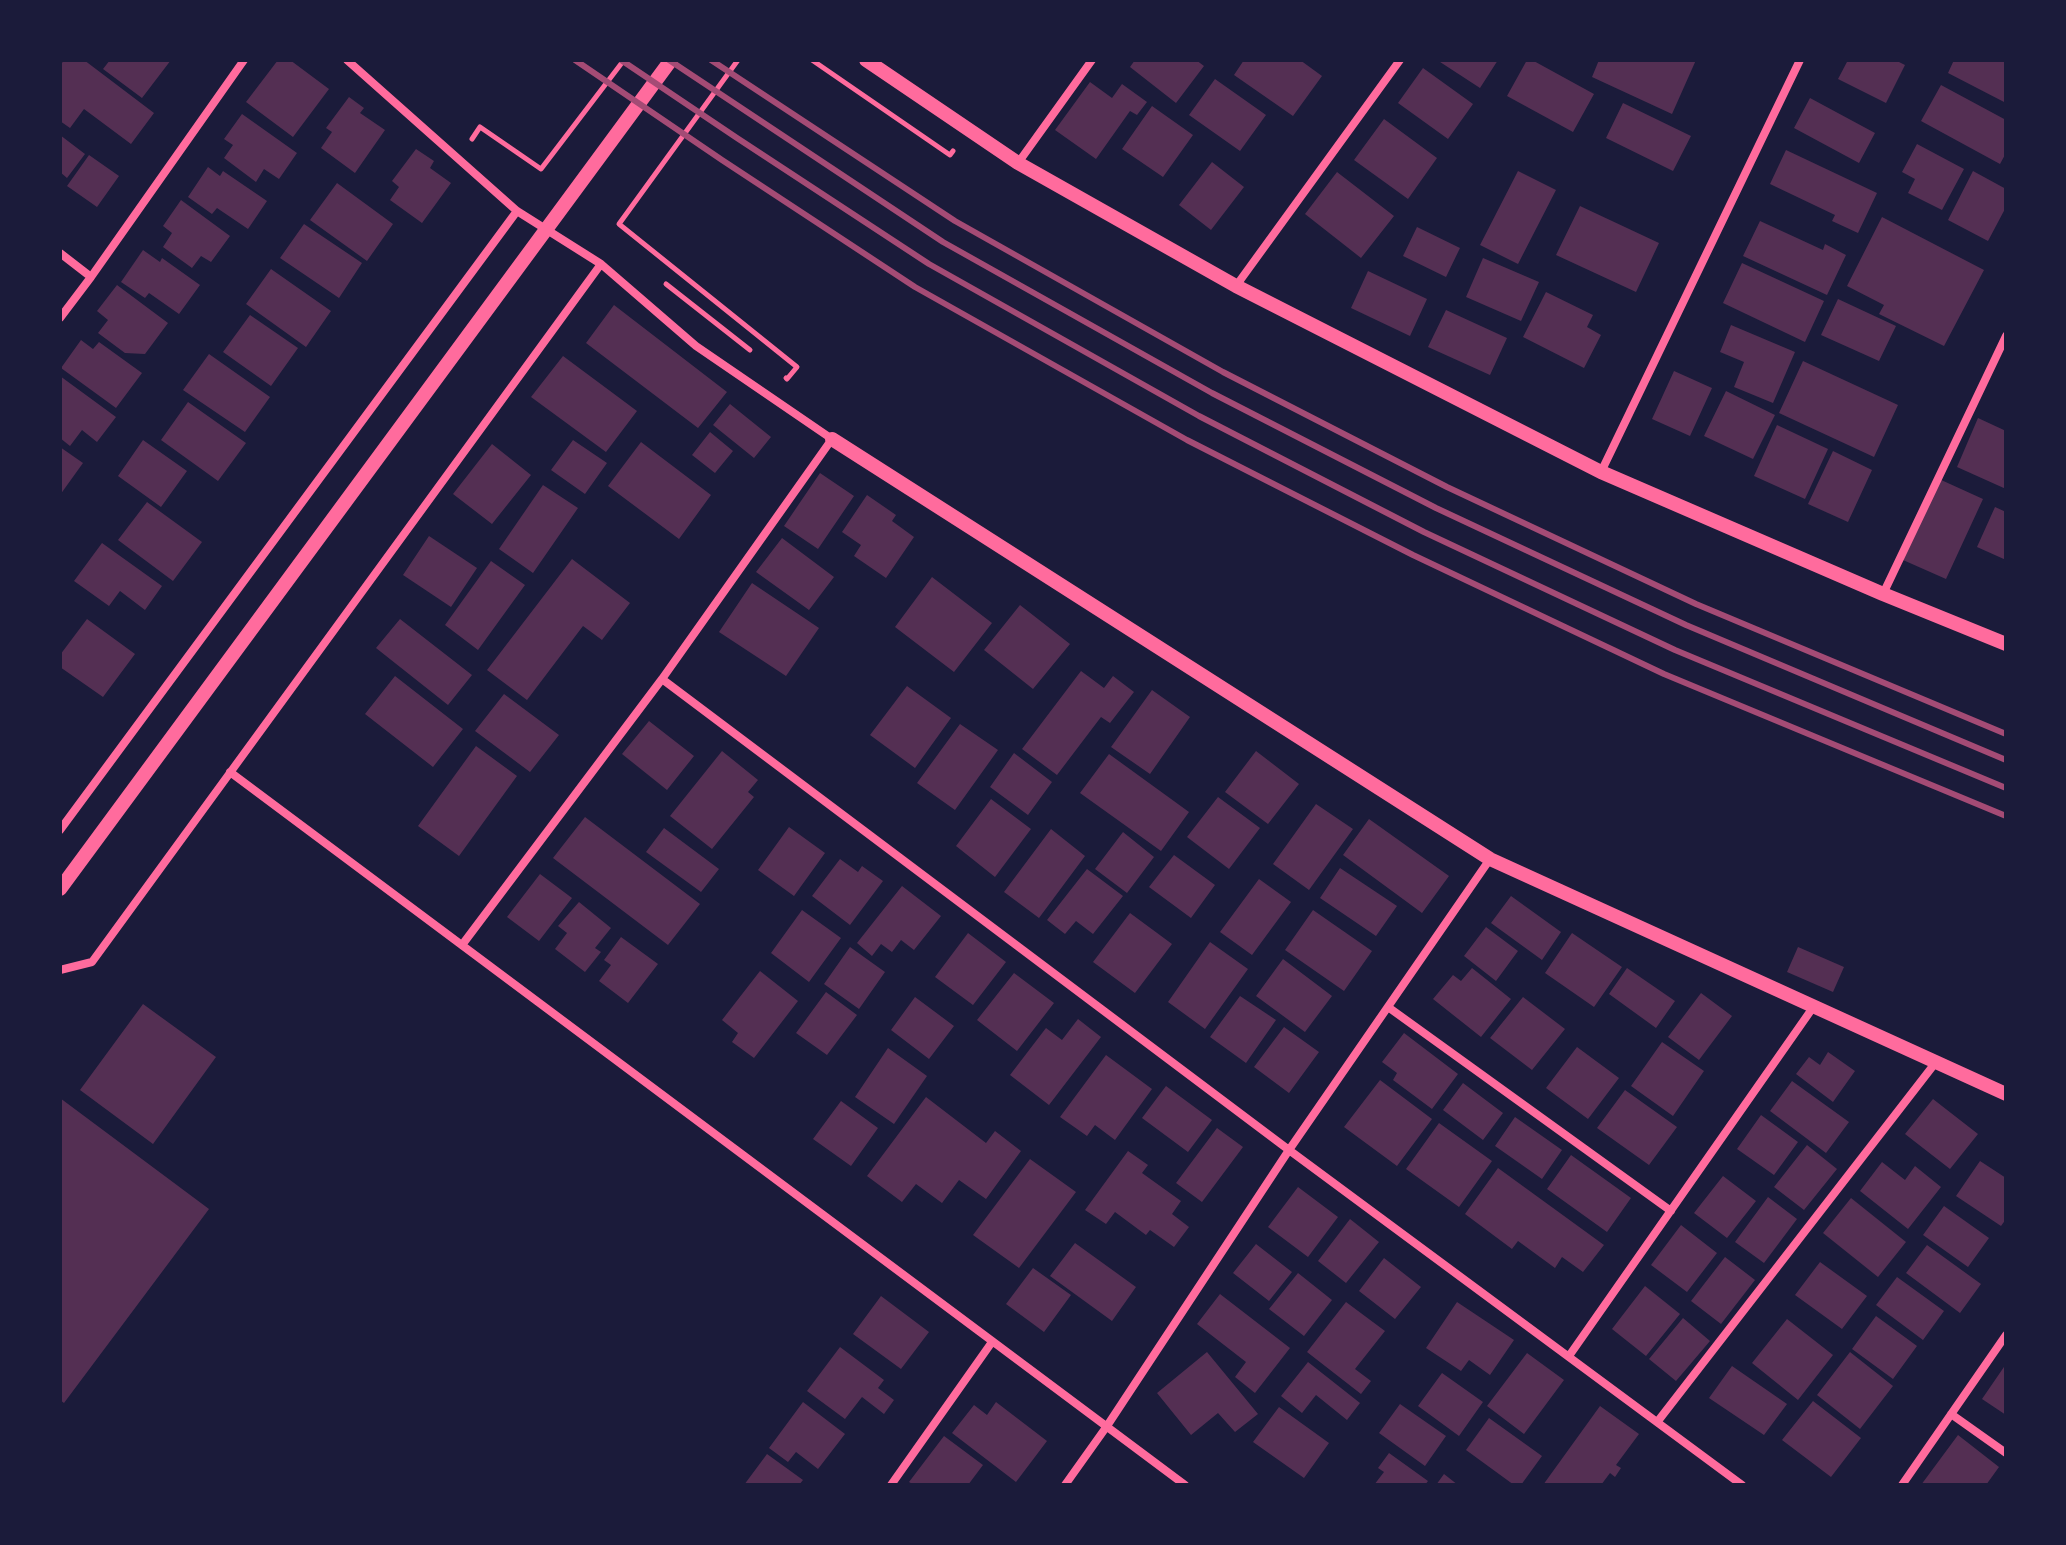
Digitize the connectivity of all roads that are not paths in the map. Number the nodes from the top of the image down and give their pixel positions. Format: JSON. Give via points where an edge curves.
{"nodes":[{"id":1,"x":244,"y":60,"type":"edge"},
{"id":2,"x":347,"y":60,"type":"edge"},
{"id":3,"x":671,"y":60,"type":"edge"},
{"id":4,"x":866,"y":60,"type":"edge"},
{"id":5,"x":1092,"y":60,"type":"edge"},
{"id":6,"x":1400,"y":60,"type":"edge"},
{"id":7,"x":1800,"y":60,"type":"edge"},
{"id":8,"x":1018,"y":163,"type":"junction"},
{"id":9,"x":517,"y":211,"type":"junction"},
{"id":10,"x":60,"y":253,"type":"edge"},
{"id":11,"x":601,"y":264,"type":"junction"},
{"id":12,"x":91,"y":277,"type":"junction"},
{"id":13,"x":1236,"y":286,"type":"junction"},
{"id":14,"x":60,"y":318,"type":"edge"},
{"id":15,"x":2006,"y":336,"type":"edge"},
{"id":16,"x":832,"y":439,"type":"junction"},
{"id":17,"x":1601,"y":472,"type":"junction"},
{"id":18,"x":1883,"y":594,"type":"junction"},
{"id":19,"x":2006,"y":644,"type":"edge"},
{"id":20,"x":662,"y":679,"type":"junction"},
{"id":21,"x":230,"y":772,"type":"junction"},
{"id":22,"x":60,"y":830,"type":"edge"},
{"id":23,"x":1490,"y":859,"type":"junction"},
{"id":24,"x":60,"y":889,"type":"edge"},
{"id":25,"x":462,"y":945,"type":"junction"},
{"id":26,"x":60,"y":970,"type":"edge"},
{"id":27,"x":1814,"y":1006,"type":"junction"},
{"id":28,"x":1388,"y":1007,"type":"junction"},
{"id":29,"x":1936,"y":1062,"type":"junction"},
{"id":30,"x":2006,"y":1094,"type":"edge"},
{"id":31,"x":1289,"y":1150,"type":"junction"},
{"id":32,"x":1671,"y":1211,"type":"junction"},
{"id":33,"x":2006,"y":1335,"type":"edge"},
{"id":34,"x":992,"y":1342,"type":"junction"},
{"id":35,"x":1569,"y":1356,"type":"junction"},
{"id":36,"x":1951,"y":1414,"type":"junction"},
{"id":37,"x":1658,"y":1421,"type":"junction"},
{"id":38,"x":1107,"y":1426,"type":"junction"},
{"id":39,"x":2006,"y":1453,"type":"edge"},
{"id":40,"x":891,"y":1485,"type":"edge"},
{"id":41,"x":1065,"y":1485,"type":"edge"},
{"id":42,"x":1185,"y":1485,"type":"edge"},
{"id":43,"x":1742,"y":1485,"type":"edge"},
{"id":44,"x":1902,"y":1485,"type":"edge"}],
"edges":[{"from":1,"to":12,"type":"street"},
{"from":2,"to":9,"type":"street"},
{"from":3,"to":24,"type":"street"},
{"from":4,"to":8,"type":"street"},
{"from":5,"to":8,"type":"street"},
{"from":6,"to":13,"type":"street"},
{"from":7,"to":17,"type":"street"},
{"from":8,"to":13,"type":"street"},
{"from":9,"to":11,"type":"street"},
{"from":9,"to":22,"type":"street"},
{"from":10,"to":12,"type":"street"},
{"from":11,"to":16,"type":"street","via":[[696,346]]},
{"from":11,"to":21,"type":"street"},
{"from":12,"to":14,"type":"street"},
{"from":13,"to":17,"type":"street"},
{"from":15,"to":18,"type":"street"},
{"from":16,"to":20,"type":"street"},
{"from":16,"to":23,"type":"street"},
{"from":17,"to":18,"type":"street"},
{"from":18,"to":19,"type":"street"},
{"from":20,"to":25,"type":"street"},
{"from":20,"to":31,"type":"street"},
{"from":21,"to":25,"type":"street"},
{"from":21,"to":26,"type":"street","via":[[92,962]]},
{"from":23,"to":27,"type":"street"},
{"from":23,"to":28,"type":"street"},
{"from":25,"to":34,"type":"street"},
{"from":27,"to":29,"type":"street"},
{"from":27,"to":32,"type":"street"},
{"from":28,"to":31,"type":"street"},
{"from":28,"to":32,"type":"street"},
{"from":29,"to":30,"type":"street"},
{"from":29,"to":37,"type":"street"},
{"from":31,"to":35,"type":"street"},
{"from":31,"to":38,"type":"street"},
{"from":32,"to":35,"type":"street"},
{"from":33,"to":36,"type":"street"},
{"from":34,"to":38,"type":"street"},
{"from":34,"to":40,"type":"street"},
{"from":35,"to":37,"type":"street"},
{"from":36,"to":39,"type":"street"},
{"from":36,"to":44,"type":"street"},
{"from":37,"to":43,"type":"street"},
{"from":38,"to":41,"type":"street"},
{"from":38,"to":42,"type":"street"}]}
